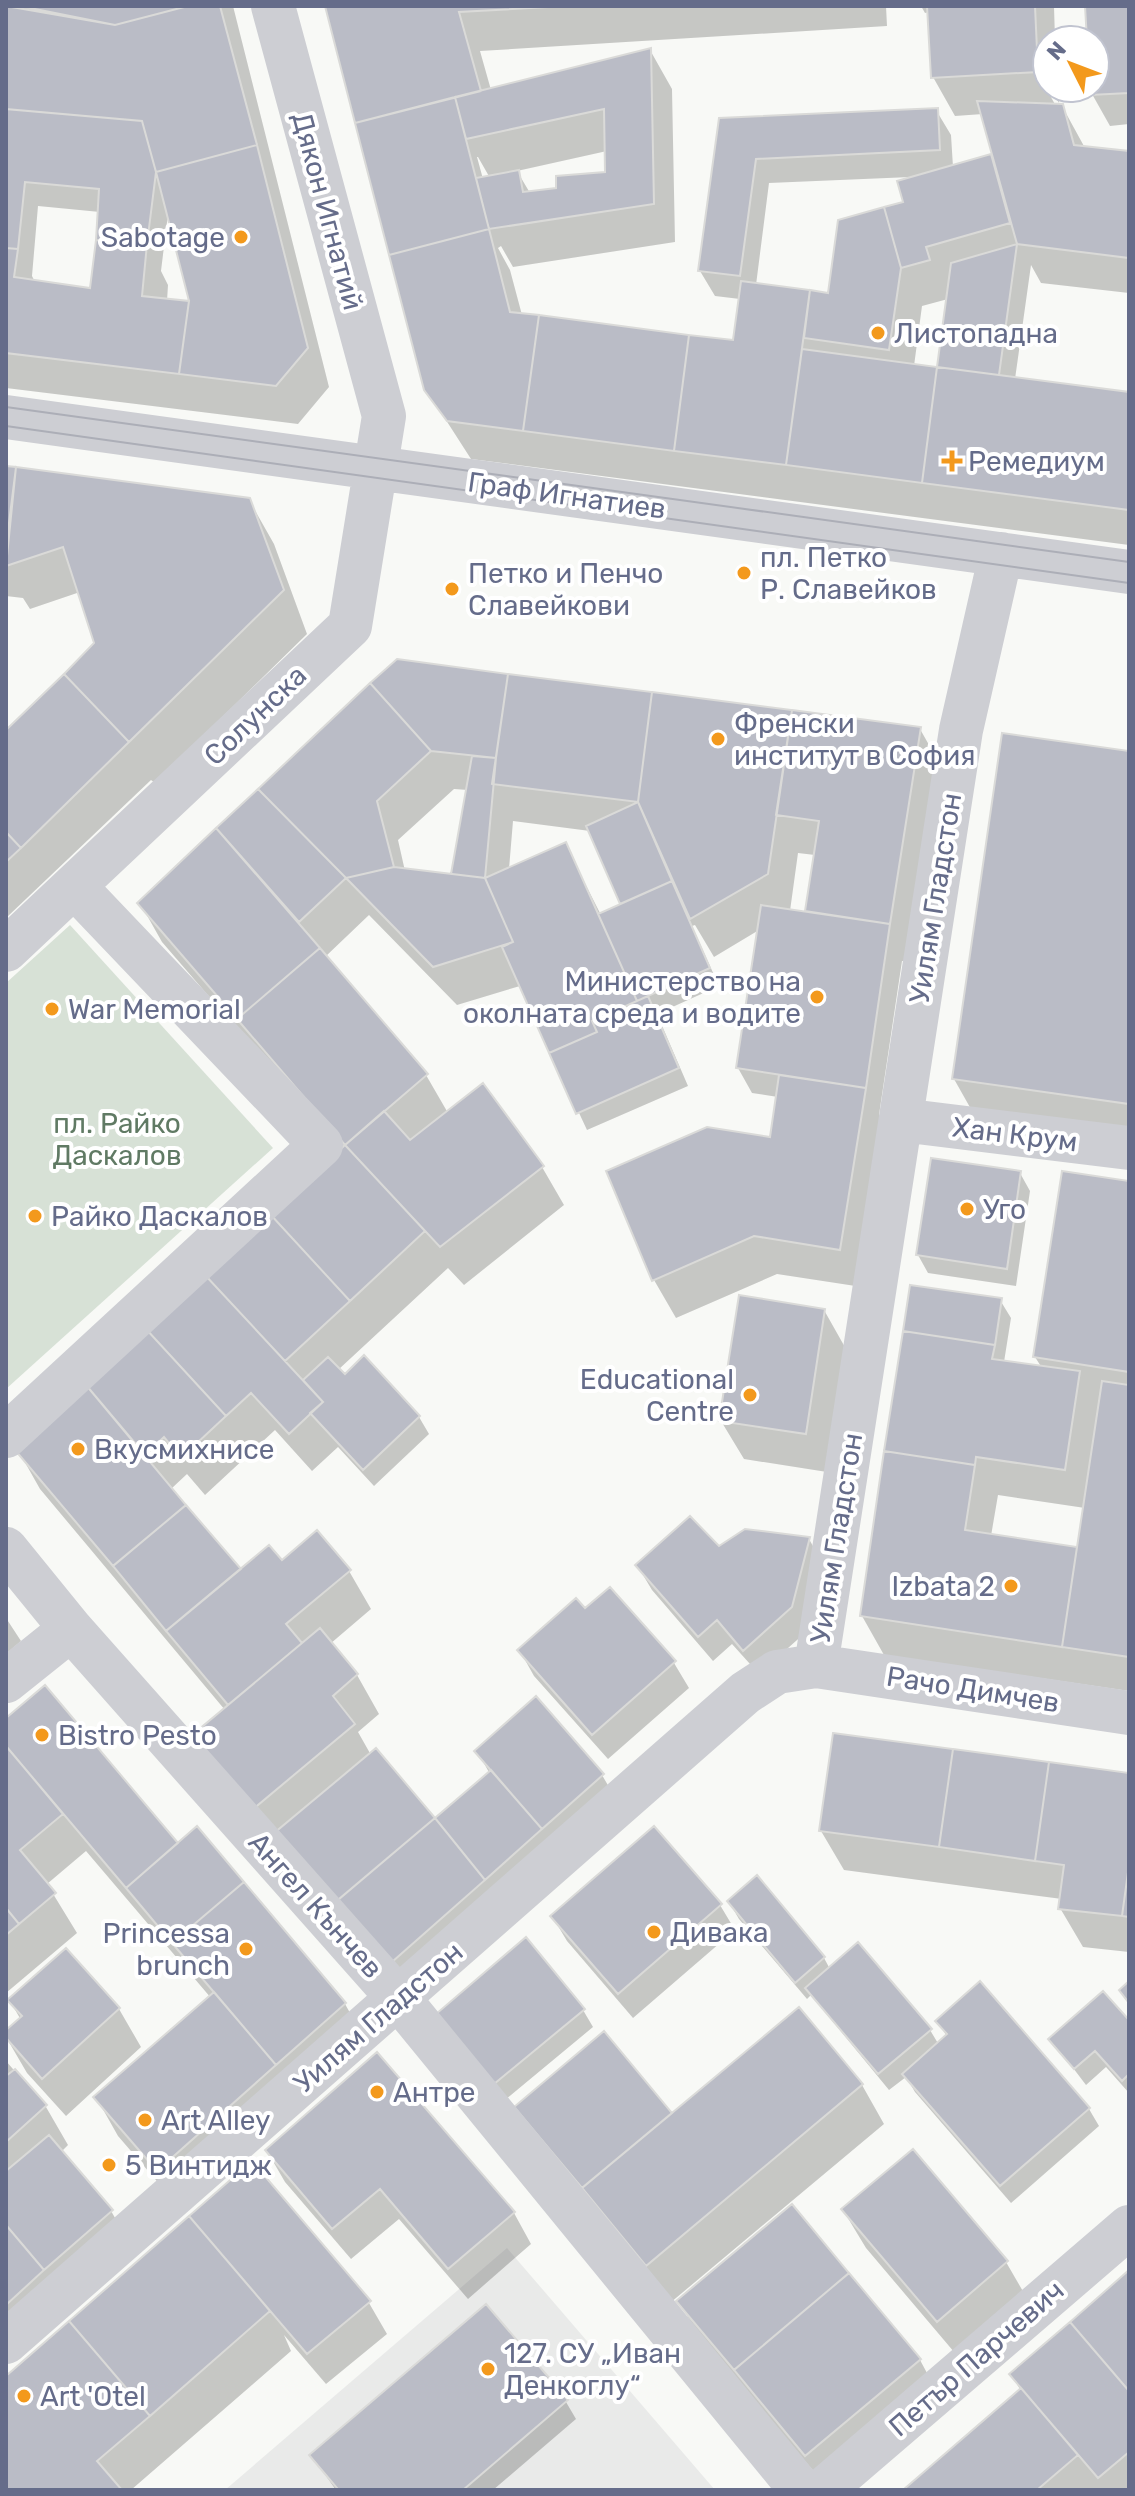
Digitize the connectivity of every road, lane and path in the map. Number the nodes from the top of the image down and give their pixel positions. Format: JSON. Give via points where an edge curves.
{"nodes":[{"id":1,"x":273,"y":6,"type":"edge"},
{"id":2,"x":384,"y":416,"type":"joint"},
{"id":3,"x":6,"y":417,"type":"edge"},
{"id":4,"x":375,"y":467,"type":"junction"},
{"id":5,"x":1001,"y":554,"type":"junction"},
{"id":6,"x":1129,"y":572,"type":"edge"},
{"id":7,"x":75,"y":887,"type":"junction"},
{"id":8,"x":6,"y":950,"type":"edge"},
{"id":9,"x":901,"y":1120,"type":"junction"},
{"id":10,"x":1129,"y":1148,"type":"edge"},
{"id":11,"x":6,"y":1436,"type":"edge"},
{"id":12,"x":6,"y":1549,"type":"edge"},
{"id":13,"x":71,"y":1629,"type":"junction"},
{"id":14,"x":816,"y":1666,"type":"junction"},
{"id":15,"x":6,"y":1681,"type":"edge"},
{"id":16,"x":1129,"y":1713,"type":"edge"},
{"id":17,"x":399,"y":1999,"type":"junction"},
{"id":18,"x":1129,"y":2227,"type":"edge"},
{"id":19,"x":6,"y":2342,"type":"edge"},
{"id":20,"x":801,"y":2490,"type":"edge"},
{"id":21,"x":823,"y":2490,"type":"edge"}],
"edges":[{"from":1,"to":2,"type":"street","name":"Дякон Игнатий"},
{"from":2,"to":4,"type":"street","name":"Солунска"},
{"from":3,"to":4,"type":"street","name":"Граф Игнатиев"},
{"from":4,"to":5,"type":"street","name":"Граф Игнатиев"},
{"from":4,"to":7,"type":"street","name":"Солунска","via":[[350,626]]},
{"from":5,"to":6,"type":"street","name":"Граф Игнатиев"},
{"from":5,"to":9,"type":"street","name":"Уилям Гладстон","via":[[961,730]]},
{"from":7,"to":8,"type":"street","name":"Солунска"},
{"from":7,"to":11,"type":"street","via":[[321,1145]]},
{"from":9,"to":10,"type":"street","name":"Хан Крум"},
{"from":9,"to":14,"type":"street","name":"Уилям Гладстон"},
{"from":12,"to":13,"type":"street","name":"Ангел Кънчев"},
{"from":13,"to":15,"type":"street"},
{"from":13,"to":17,"type":"street","name":"Ангел Кънчев"},
{"from":14,"to":16,"type":"street","name":"Рачо Димчев"},
{"from":14,"to":17,"type":"street","name":"Уилям Гладстон","via":[[777,1672],[745,1693]]},
{"from":17,"to":19,"type":"street","name":"Уилям Гладстон"},
{"from":17,"to":20,"type":"street","name":"Ангел Кънчев"},
{"from":18,"to":21,"type":"street","name":"Петър Парчевич"}]}
